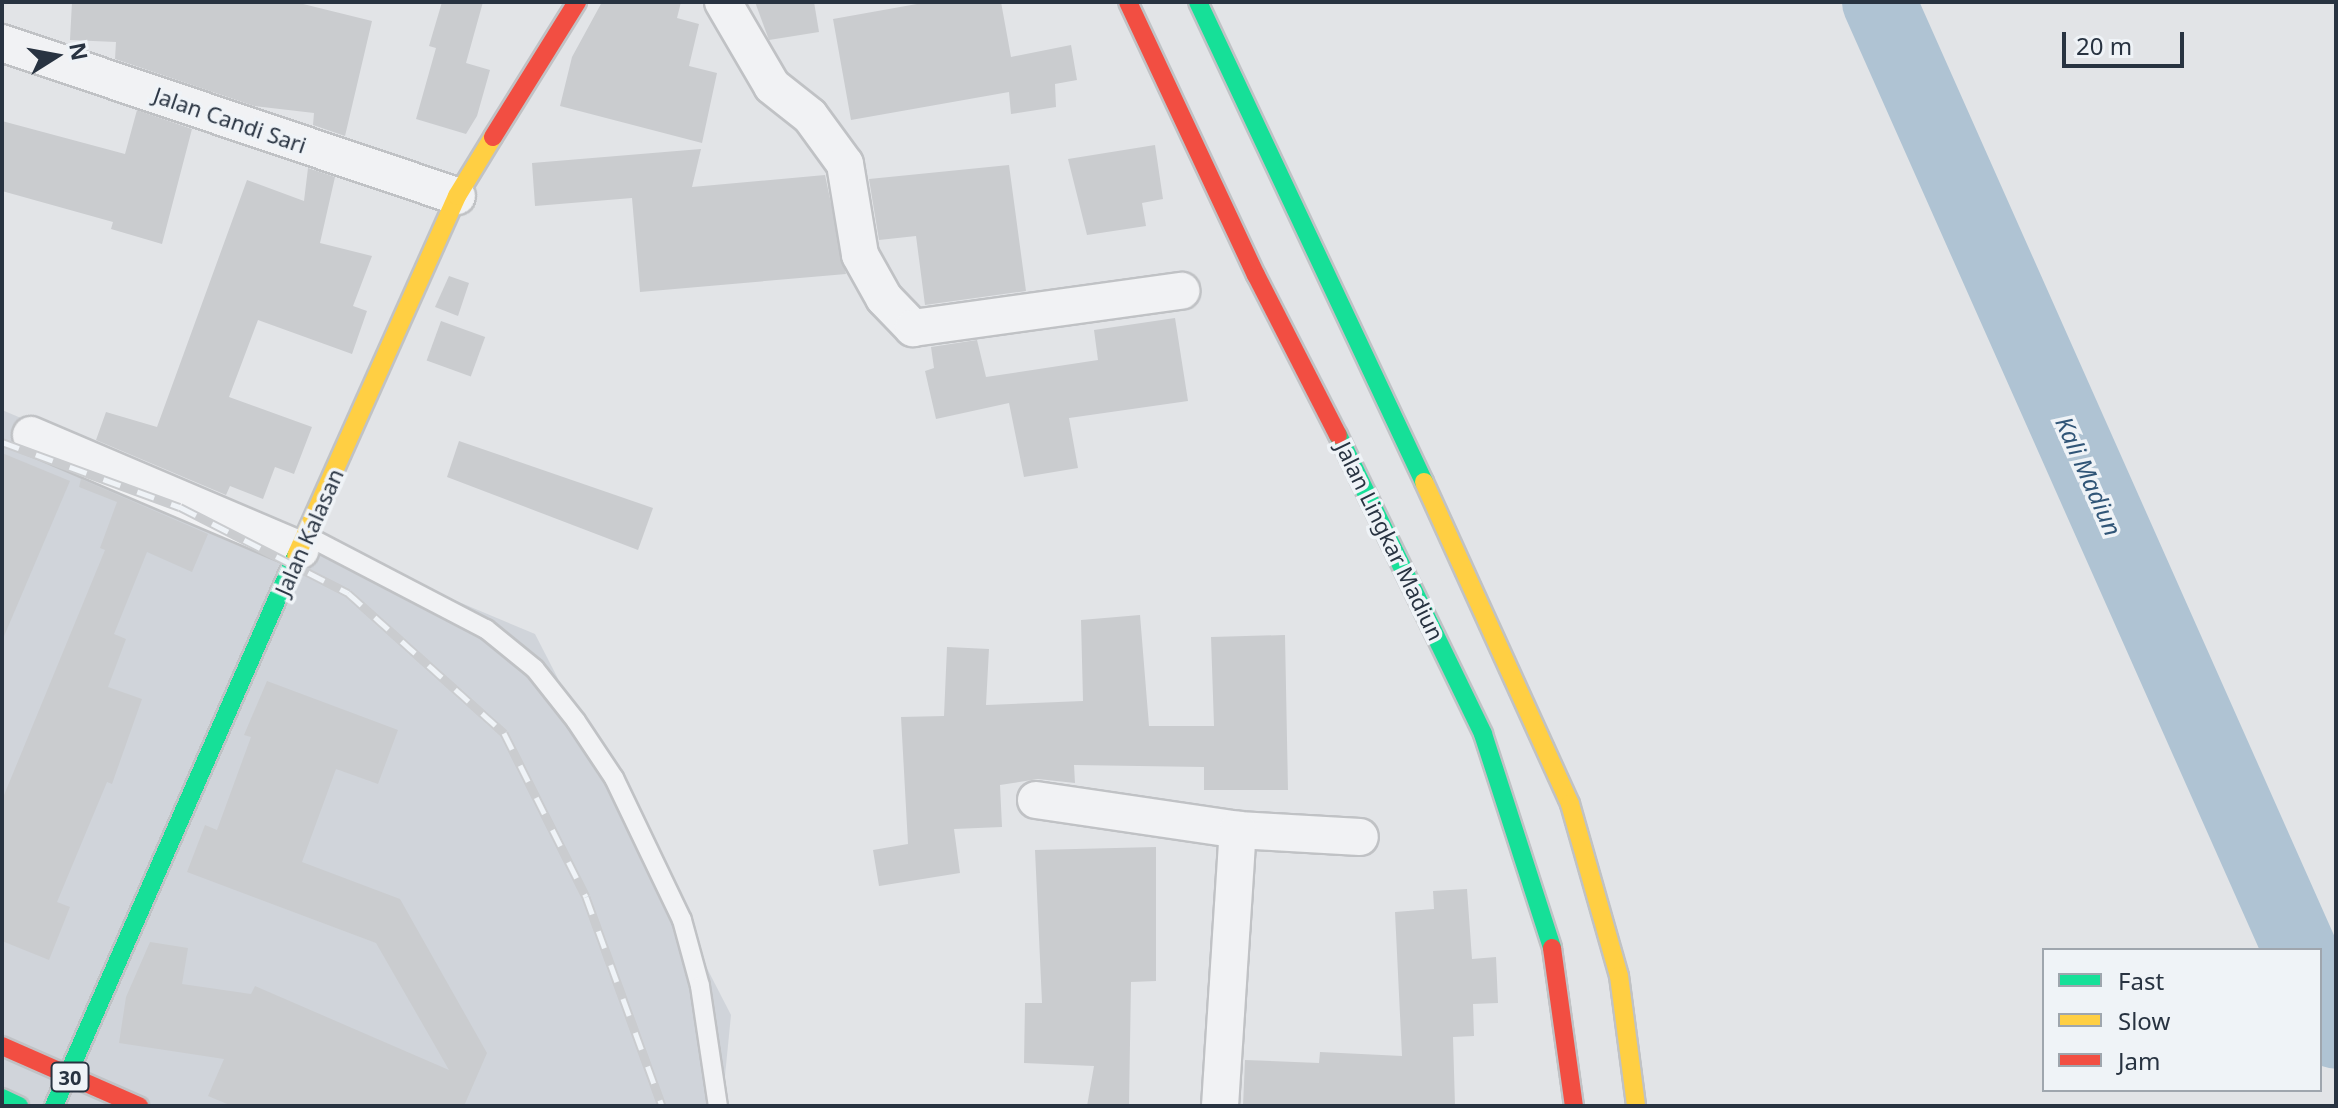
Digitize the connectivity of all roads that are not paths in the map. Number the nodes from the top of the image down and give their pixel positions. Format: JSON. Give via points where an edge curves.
{"nodes":[{"id":1,"x":577,"y":2,"type":"edge"},
{"id":2,"x":723,"y":2,"type":"edge"},
{"id":3,"x":1128,"y":2,"type":"edge"},
{"id":4,"x":1198,"y":2,"type":"edge"},
{"id":5,"x":2,"y":43,"type":"edge"},
{"id":6,"x":457,"y":196,"type":"junction"},
{"id":7,"x":1181,"y":291,"type":"dead end"},
{"id":8,"x":31,"y":435,"type":"dead end"},
{"id":9,"x":304,"y":543,"type":"junction"},
{"id":10,"x":1036,"y":800,"type":"dead end"},
{"id":11,"x":1238,"y":830,"type":"junction"},
{"id":12,"x":1360,"y":837,"type":"dead end"},
{"id":13,"x":2,"y":1046,"type":"edge"},
{"id":14,"x":64,"y":1074,"type":"junction"},
{"id":15,"x":2,"y":1098,"type":"edge"},
{"id":16,"x":19,"y":1106,"type":"edge"},
{"id":17,"x":54,"y":1106,"type":"edge"},
{"id":18,"x":139,"y":1106,"type":"edge"},
{"id":19,"x":718,"y":1106,"type":"edge"},
{"id":20,"x":1220,"y":1106,"type":"edge"},
{"id":21,"x":1574,"y":1106,"type":"edge"},
{"id":22,"x":1636,"y":1106,"type":"edge"}],
"edges":[{"from":1,"to":6,"type":"main road","name":"Jalan Kalasan"},
{"from":2,"to":7,"type":"street","via":[[772,86],[810,116],[845,164],[860,255],[884,298],[913,328]]},
{"from":3,"to":21,"type":"main road","name":"Jalan Lingkar Madiun","via":[[1256,275],[1384,508],[1483,734],[1553,952]]},
{"from":4,"to":22,"type":"main road","via":[[1418,487],[1570,804],[1619,976]]},
{"from":5,"to":6,"type":"street","name":"Jalan Candi Sari"},
{"from":6,"to":9,"type":"main road","name":"Jalan Kalasan"},
{"from":8,"to":9,"type":"street"},
{"from":9,"to":14,"type":"main road","name":"Jalan Kalasan"},
{"from":9,"to":19,"type":"lane","via":[[486,629],[535,669],[576,721],[629,807],[682,920],[700,986]]},
{"from":10,"to":11,"type":"street"},
{"from":11,"to":12,"type":"street"},
{"from":11,"to":20,"type":"street"},
{"from":13,"to":14,"type":"main road","number":"30"},
{"from":14,"to":17,"type":"main road","name":"Jalan Kalasan"},
{"from":14,"to":18,"type":"main road","number":"30"},
{"from":15,"to":16,"type":"main road"}]}
